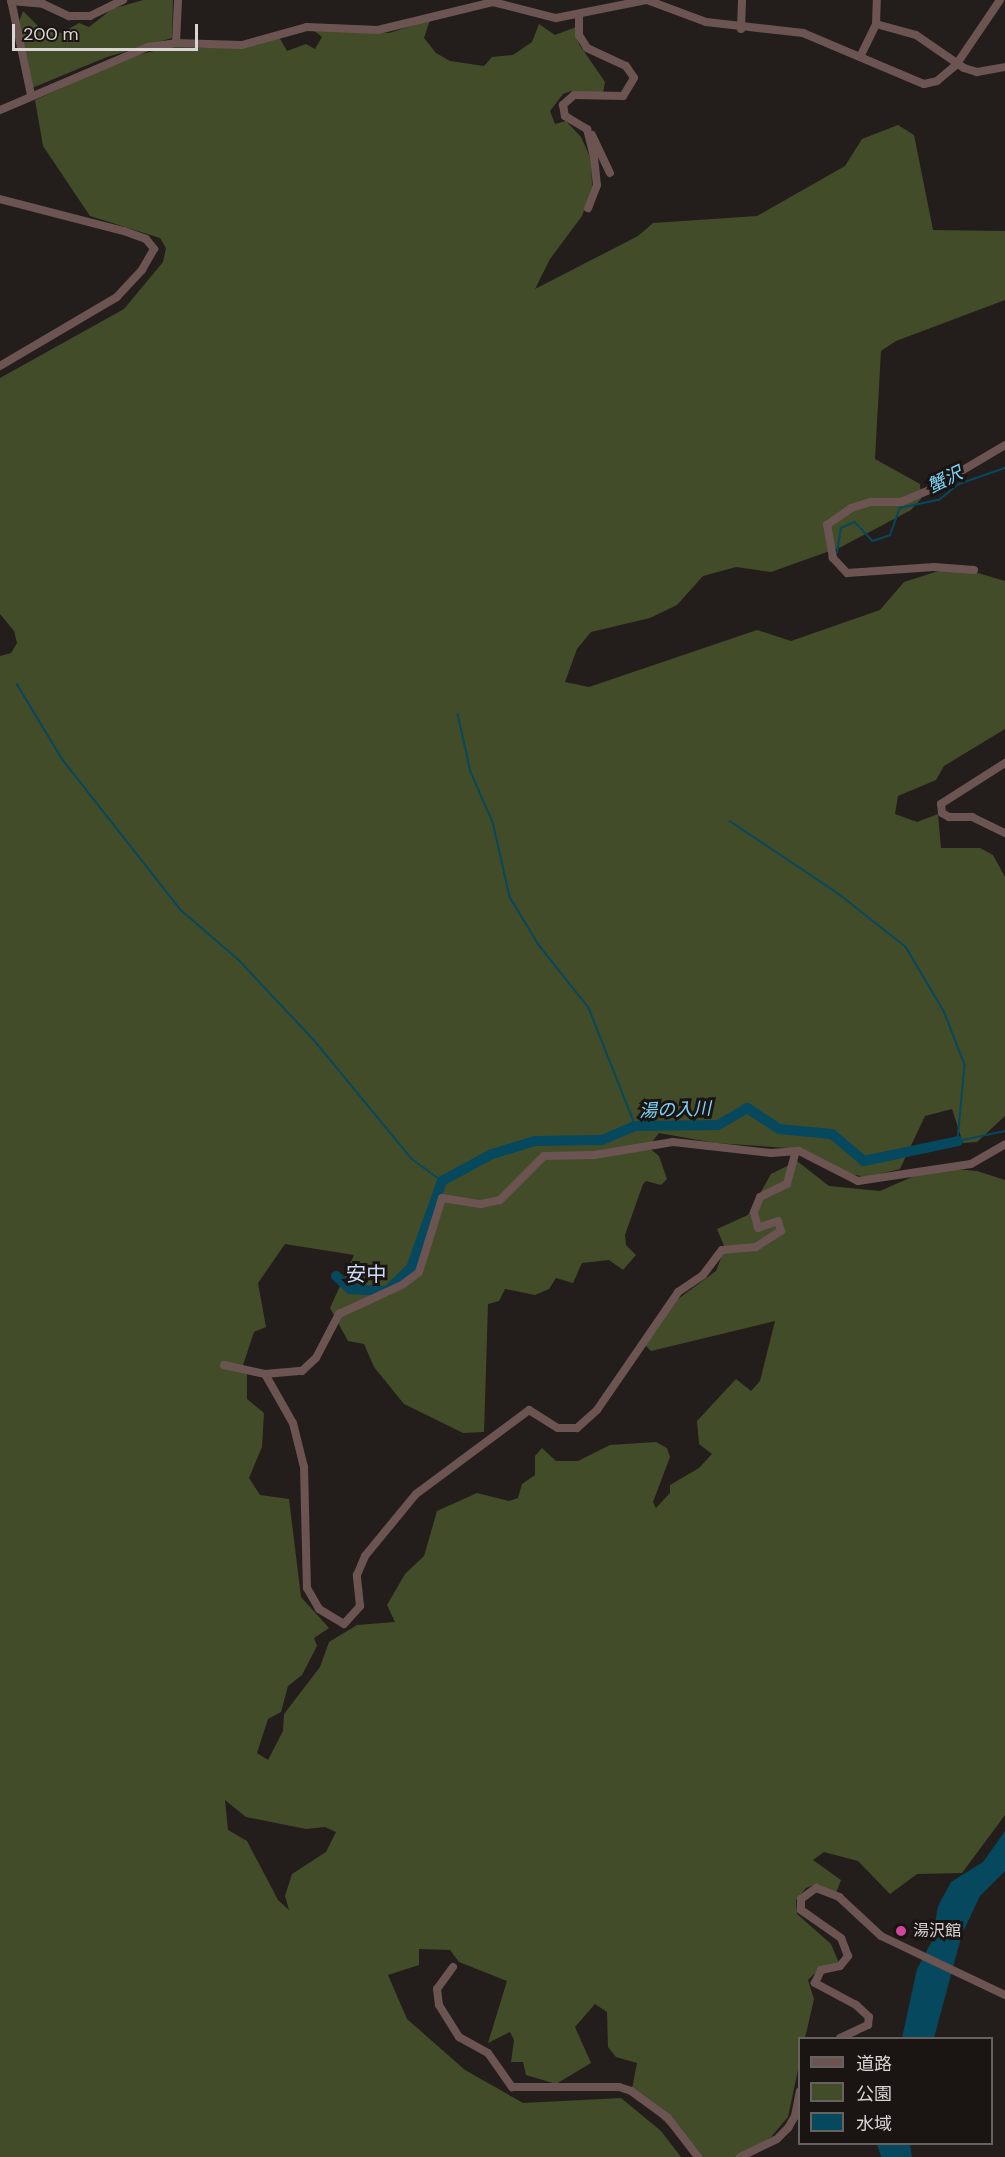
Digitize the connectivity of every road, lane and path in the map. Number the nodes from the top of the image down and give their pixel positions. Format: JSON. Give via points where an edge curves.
{"nodes":[{"id":1,"x":123,"y":0,"type":"edge"},
{"id":2,"x":178,"y":0,"type":"edge"},
{"id":3,"x":647,"y":0,"type":"edge"},
{"id":4,"x":742,"y":0,"type":"edge"},
{"id":5,"x":877,"y":0,"type":"edge"},
{"id":6,"x":1000,"y":0,"type":"edge"},
{"id":7,"x":11,"y":1,"type":"edge"},
{"id":8,"x":579,"y":16,"type":"junction"},
{"id":9,"x":876,"y":24,"type":"junction"},
{"id":10,"x":741,"y":29,"type":"junction"},
{"id":11,"x":176,"y":43,"type":"junction"},
{"id":12,"x":861,"y":55,"type":"junction"},
{"id":13,"x":956,"y":65,"type":"junction"},
{"id":14,"x":1005,"y":67,"type":"edge"},
{"id":15,"x":31,"y":95,"type":"junction"},
{"id":16,"x":0,"y":110,"type":"edge"},
{"id":17,"x":587,"y":129,"type":"junction"},
{"id":18,"x":610,"y":173,"type":"dead end"},
{"id":19,"x":0,"y":199,"type":"edge"},
{"id":20,"x":588,"y":208,"type":"dead end"},
{"id":21,"x":0,"y":366,"type":"edge"},
{"id":22,"x":1005,"y":445,"type":"edge"},
{"id":23,"x":974,"y":570,"type":"dead end"},
{"id":24,"x":1005,"y":764,"type":"edge"},
{"id":25,"x":1005,"y":833,"type":"edge"},
{"id":26,"x":1005,"y":1144,"type":"edge"},
{"id":27,"x":796,"y":1151,"type":"junction"},
{"id":28,"x":224,"y":1365,"type":"dead end"},
{"id":29,"x":265,"y":1374,"type":"junction"},
{"id":30,"x":453,"y":1967,"type":"dead end"},
{"id":31,"x":1005,"y":1995,"type":"edge"},
{"id":32,"x":842,"y":2037,"type":"edge"},
{"id":33,"x":798,"y":2101,"type":"edge"},
{"id":34,"x":698,"y":2157,"type":"edge"},
{"id":35,"x":740,"y":2157,"type":"edge"}],
"edges":[{"from":1,"to":7,"type":"street","via":[[90,16],[69,16],[43,4]]},
{"from":2,"to":11,"type":"street"},
{"from":3,"to":8,"type":"street","via":[[619,3]]},
{"from":3,"to":10,"type":"street"},
{"from":4,"to":10,"type":"street"},
{"from":5,"to":9,"type":"street"},
{"from":6,"to":13,"type":"street"},
{"from":7,"to":15,"type":"street"},
{"from":8,"to":11,"type":"street","via":[[556,18],[493,2],[378,30],[307,27],[242,45]]},
{"from":8,"to":17,"type":"street","via":[[579,35],[586,48],[626,66],[634,78],[622,96],[574,95],[566,99],[565,116]]},
{"from":9,"to":12,"type":"street"},
{"from":9,"to":13,"type":"street","via":[[916,35]]},
{"from":10,"to":12,"type":"street","via":[[803,33]]},
{"from":11,"to":15,"type":"street","via":[[148,47]]},
{"from":12,"to":13,"type":"street","via":[[906,80],[924,84],[937,81]]},
{"from":13,"to":14,"type":"street","via":[[977,72]]},
{"from":15,"to":16,"type":"street"},
{"from":17,"to":18,"type":"street"},
{"from":17,"to":20,"type":"street","via":[[597,177]]},
{"from":19,"to":21,"type":"street","via":[[124,231],[146,239],[154,249],[142,270],[111,302]]},
{"from":22,"to":23,"type":"street","via":[[931,489],[901,502],[872,502],[851,508],[827,525],[836,565],[847,573],[934,567]]},
{"from":24,"to":25,"type":"street","via":[[941,804],[949,817],[972,817]]},
{"from":26,"to":27,"type":"street","via":[[971,1164],[858,1181],[839,1174],[813,1154]]},
{"from":27,"to":29,"type":"street","via":[[752,1152],[673,1142],[594,1155],[544,1156],[500,1200],[481,1204],[446,1196],[435,1210],[427,1257],[411,1280],[339,1314],[316,1358],[302,1371]]},
{"from":27,"to":29,"type":"street","via":[[787,1184],[760,1197],[754,1212],[758,1228],[778,1221],[781,1231],[756,1247],[722,1250],[708,1270],[678,1292],[597,1410],[577,1428],[563,1430],[529,1410],[416,1494],[365,1556],[357,1575],[360,1606],[344,1624],[319,1609],[307,1588],[302,1458],[293,1424]]},
{"from":28,"to":29,"type":"street"},
{"from":30,"to":34,"type":"street","via":[[437,1989],[438,2005],[459,2037],[488,2053],[512,2087],[619,2086],[668,2118]]},
{"from":31,"to":32,"type":"street","via":[[881,1936],[823,1887],[801,1899],[801,1910],[834,1933],[848,1950],[846,1962],[821,1970],[814,1983],[856,2005],[869,2017],[868,2025]]},
{"from":33,"to":35,"type":"street","via":[[795,2116],[777,2139]]}]}
